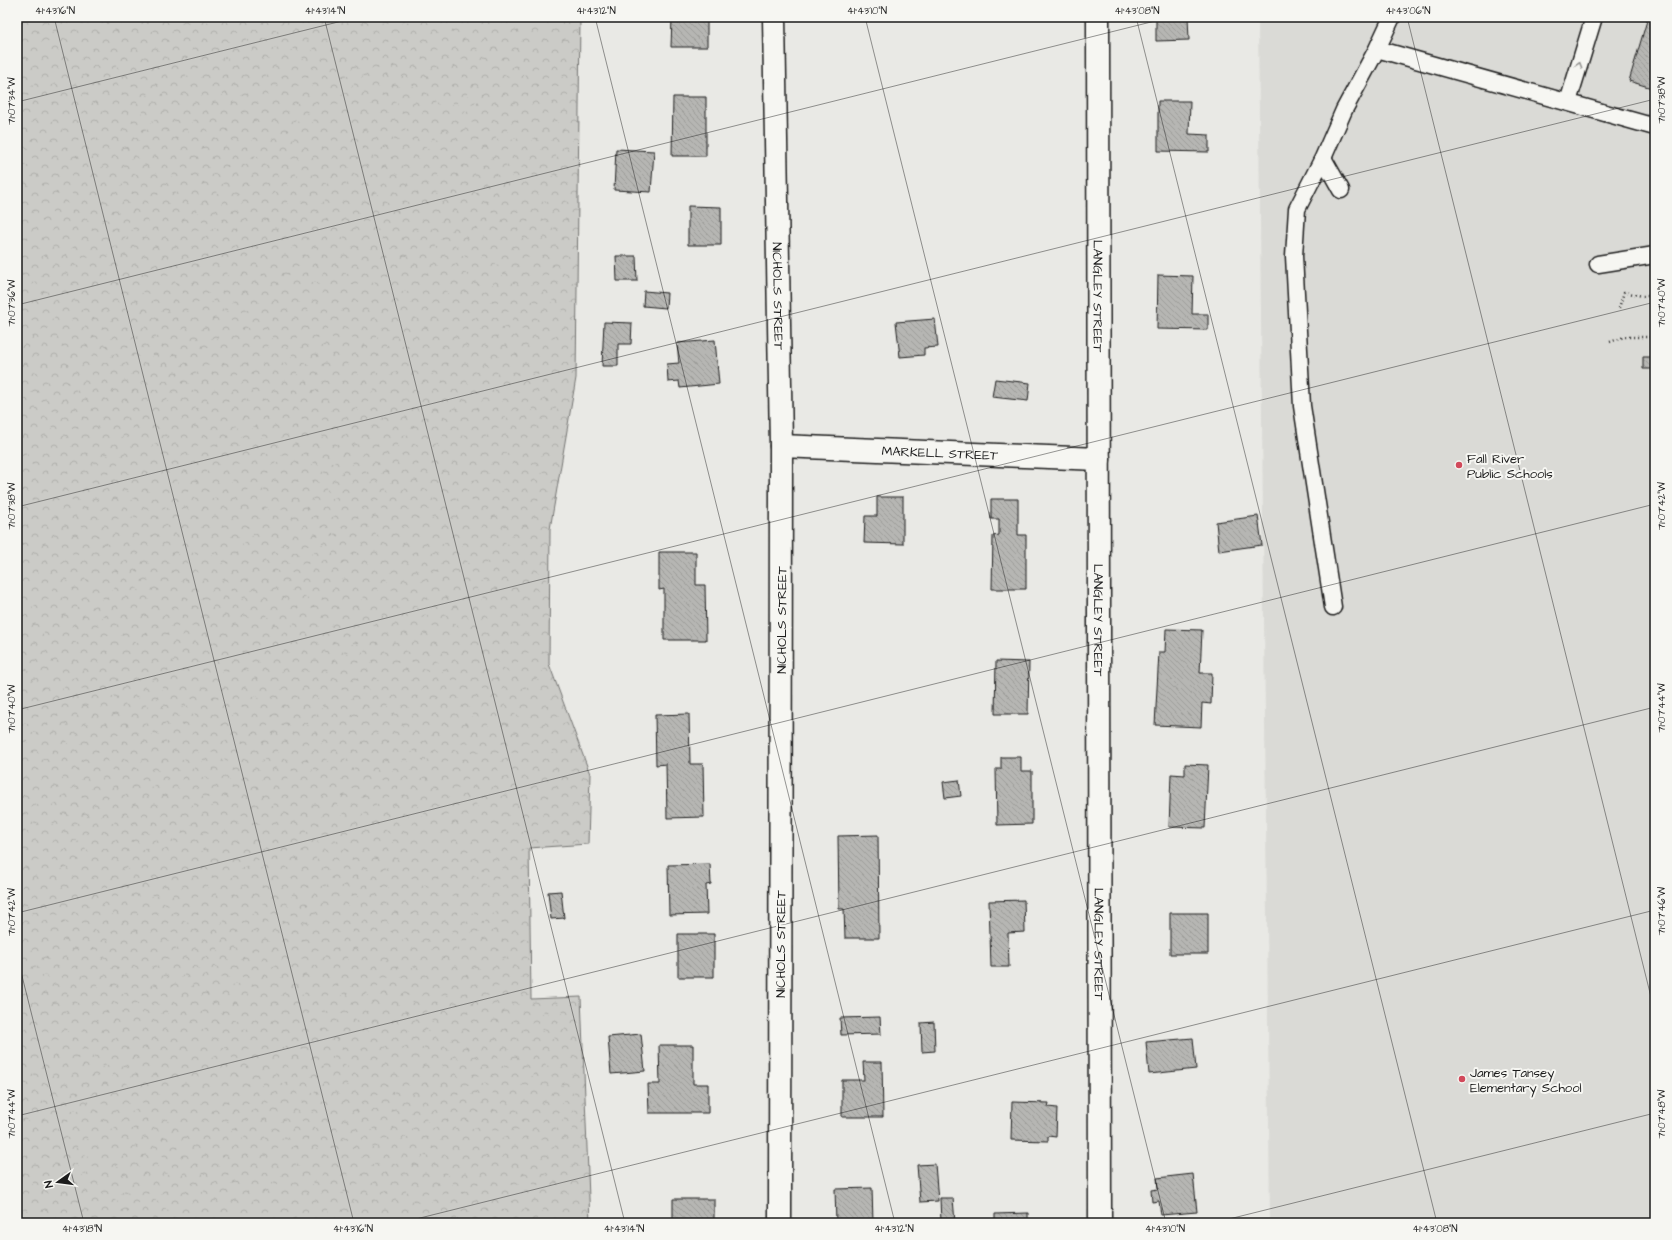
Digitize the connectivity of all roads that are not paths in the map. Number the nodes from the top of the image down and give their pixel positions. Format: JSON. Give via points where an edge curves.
{"nodes":[{"id":1,"x":774,"y":17,"type":"edge"},
{"id":2,"x":1098,"y":17,"type":"edge"},
{"id":3,"x":1392,"y":17,"type":"edge"},
{"id":4,"x":1594,"y":17,"type":"edge"},
{"id":5,"x":1377,"y":49,"type":"junction"},
{"id":6,"x":1568,"y":102,"type":"junction"},
{"id":7,"x":1655,"y":127,"type":"edge"},
{"id":8,"x":1323,"y":158,"type":"junction"},
{"id":9,"x":1341,"y":190,"type":"dead end"},
{"id":10,"x":1655,"y":254,"type":"edge"},
{"id":11,"x":1598,"y":264,"type":"dead end"},
{"id":12,"x":781,"y":446,"type":"junction"},
{"id":13,"x":1099,"y":459,"type":"junction"},
{"id":14,"x":1333,"y":607,"type":"dead end"},
{"id":15,"x":780,"y":1223,"type":"edge"},
{"id":16,"x":1100,"y":1223,"type":"edge"}],
"edges":[{"from":1,"to":12,"type":"street","name":"NICHOLS STREET"},
{"from":2,"to":13,"type":"street","name":"LANGLEY STREET"},
{"from":3,"to":5,"type":"lane"},
{"from":6,"to":4,"type":"lane","one_way":true},
{"from":5,"to":6,"type":"lane"},
{"from":5,"to":8,"type":"lane","via":[[1344,110]]},
{"from":6,"to":7,"type":"lane"},
{"from":8,"to":9,"type":"lane"},
{"from":8,"to":14,"type":"lane","via":[[1297,209],[1294,256],[1302,406]]},
{"from":10,"to":11,"type":"lane"},
{"from":12,"to":13,"type":"street","name":"MARKELL STREET"},
{"from":12,"to":15,"type":"street","name":"NICHOLS STREET"},
{"from":13,"to":16,"type":"street","name":"LANGLEY STREET"}]}
